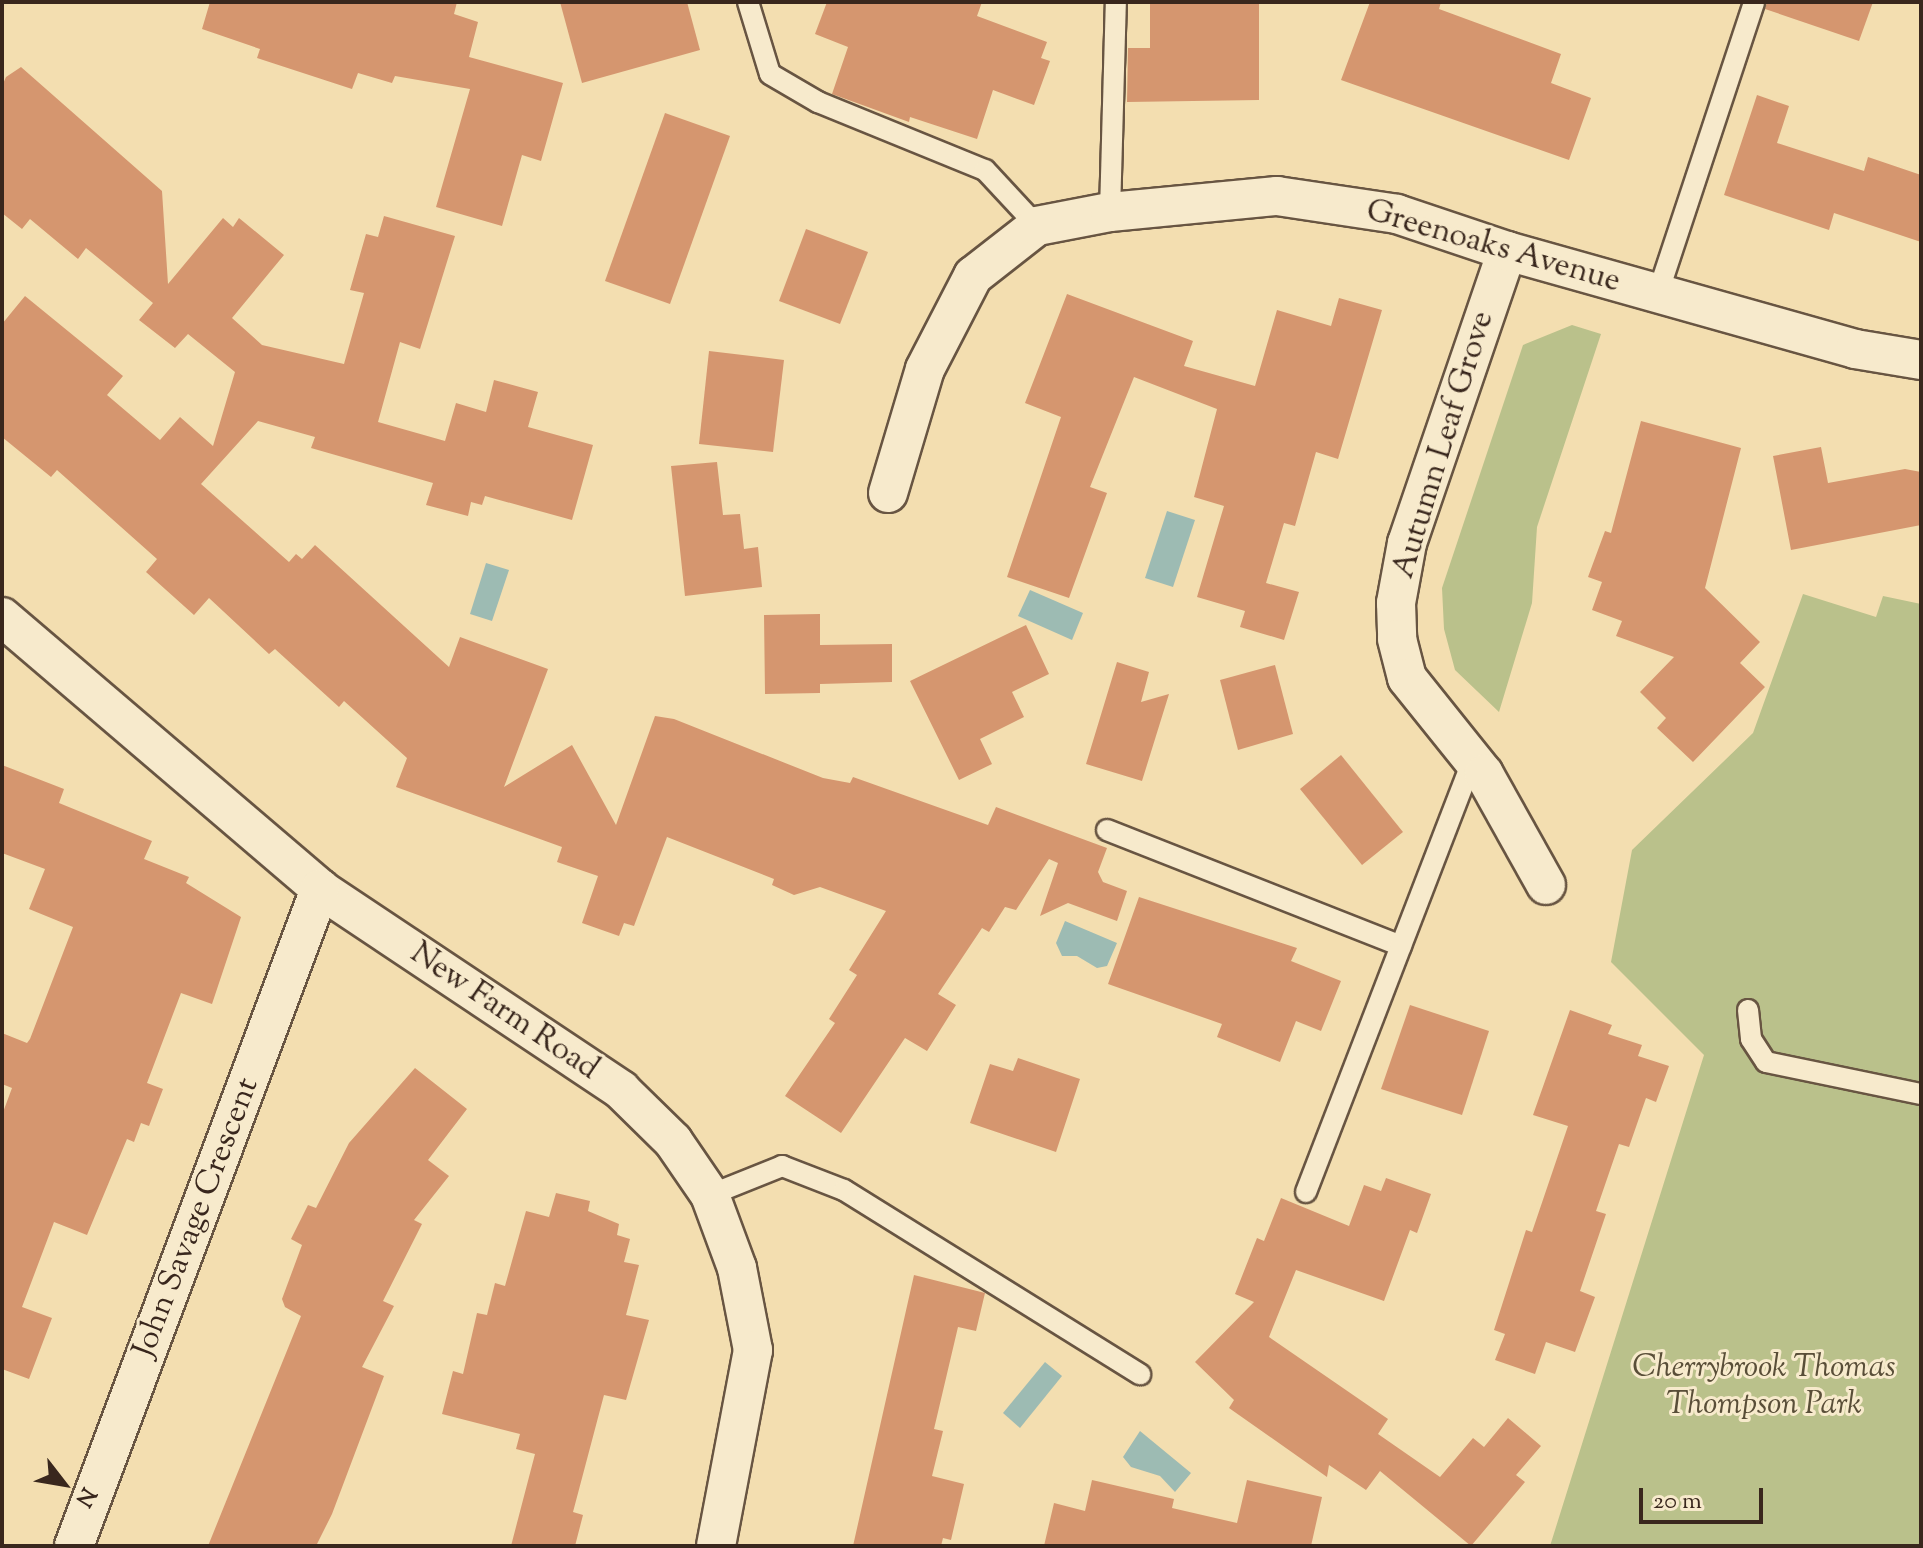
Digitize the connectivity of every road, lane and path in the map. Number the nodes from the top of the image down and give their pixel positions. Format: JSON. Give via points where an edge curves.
{"nodes":[{"id":1,"x":748,"y":2,"type":"edge"},
{"id":2,"x":1754,"y":2,"type":"edge"},
{"id":3,"x":1111,"y":4,"type":"edge"},
{"id":4,"x":1110,"y":212,"type":"junction"},
{"id":5,"x":1037,"y":226,"type":"junction"},
{"id":6,"x":1507,"y":251,"type":"junction"},
{"id":7,"x":1658,"y":293,"type":"junction"},
{"id":8,"x":1921,"y":360,"type":"edge"},
{"id":9,"x":888,"y":493,"type":"dead end"},
{"id":10,"x":2,"y":617,"type":"edge"},
{"id":11,"x":1473,"y":759,"type":"junction"},
{"id":12,"x":1107,"y":830,"type":"dead end"},
{"id":13,"x":1546,"y":885,"type":"dead end"},
{"id":14,"x":320,"y":889,"type":"junction"},
{"id":15,"x":1401,"y":946,"type":"junction"},
{"id":16,"x":1748,"y":1010,"type":"dead end"},
{"id":17,"x":1921,"y":1094,"type":"edge"},
{"id":18,"x":1306,"y":1192,"type":"dead end"},
{"id":19,"x":710,"y":1195,"type":"junction"},
{"id":20,"x":1140,"y":1374,"type":"dead end"},
{"id":21,"x":74,"y":1546,"type":"edge"},
{"id":22,"x":716,"y":1546,"type":"edge"}],
"edges":[{"from":1,"to":5,"type":"lane","via":[[770,74],[818,102],[985,170]]},
{"from":2,"to":7,"type":"lane"},
{"from":3,"to":4,"type":"lane"},
{"from":4,"to":5,"type":"street","name":"Greenoaks Avenue"},
{"from":4,"to":6,"type":"street","name":"Greenoaks Avenue","via":[[1277,196],[1397,214]]},
{"from":5,"to":9,"type":"street","name":"Greenoaks Avenue","via":[[973,276],[925,369]]},
{"from":6,"to":7,"type":"street","name":"Greenoaks Avenue"},
{"from":6,"to":11,"type":"street","name":"Autumn Leaf Grove","via":[[1407,543],[1396,603],[1407,678]]},
{"from":7,"to":8,"type":"street","name":"Greenoaks Avenue","via":[[1855,349]]},
{"from":10,"to":14,"type":"street","name":"New Farm Road"},
{"from":11,"to":13,"type":"street","name":"Autumn Leaf Grove"},
{"from":11,"to":15,"type":"lane"},
{"from":12,"to":15,"type":"lane"},
{"from":14,"to":19,"type":"street","name":"New Farm Road","via":[[621,1090],[673,1141]]},
{"from":14,"to":21,"type":"street","name":"John Savage Crescent"},
{"from":15,"to":18,"type":"lane"},
{"from":16,"to":17,"type":"lane","via":[[1751,1039],[1766,1062]]},
{"from":19,"to":20,"type":"lane","via":[[782,1166],[844,1190]]},
{"from":19,"to":22,"type":"street","name":"New Farm Road","via":[[737,1268],[753,1350]]}]}
